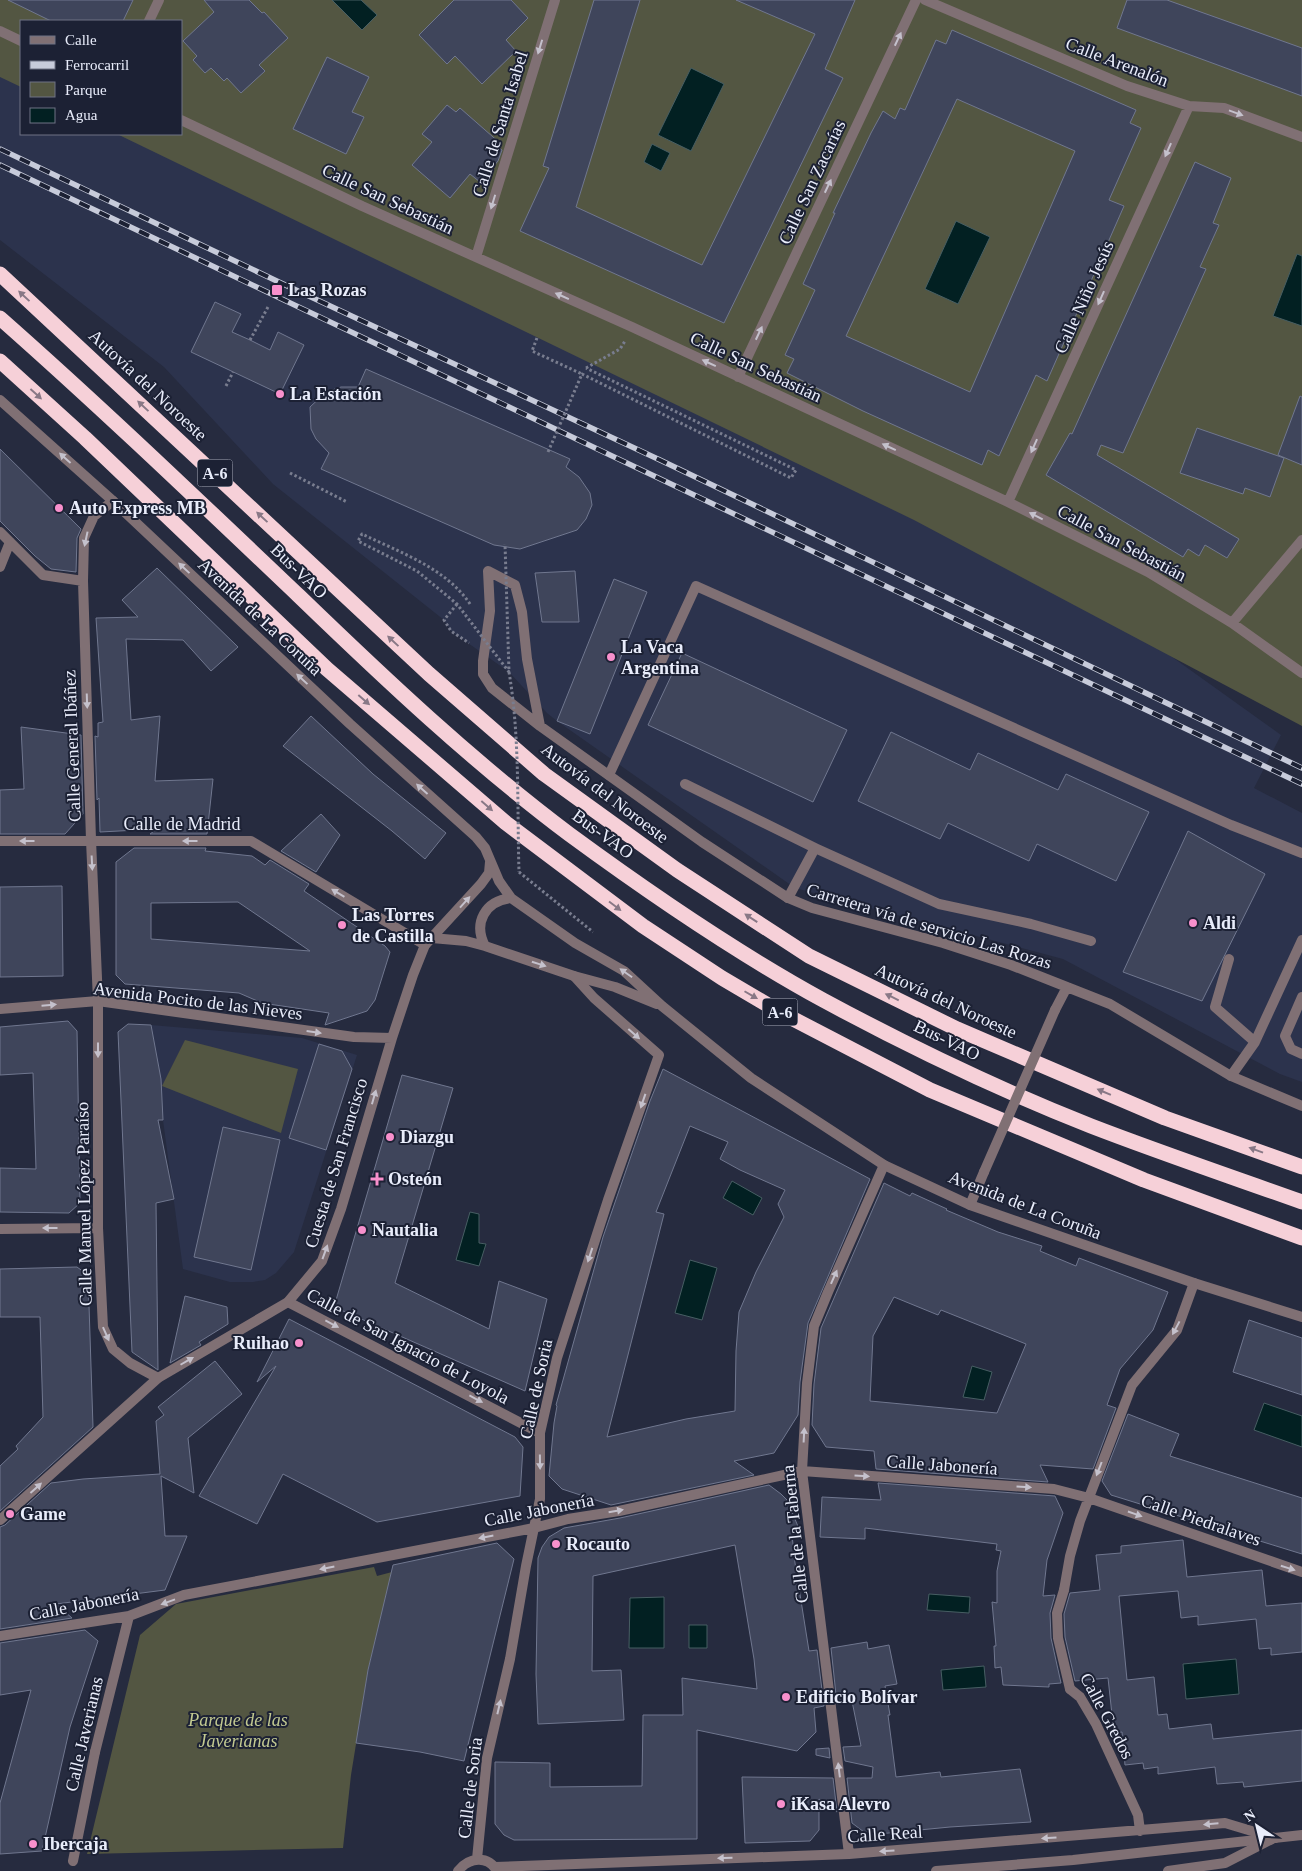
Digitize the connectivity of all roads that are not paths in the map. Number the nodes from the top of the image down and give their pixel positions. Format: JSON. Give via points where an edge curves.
{"nodes":[{"id":1,"x":159,"y":0,"type":"edge"},
{"id":2,"x":555,"y":0,"type":"edge"},
{"id":3,"x":916,"y":0,"type":"edge"},
{"id":4,"x":925,"y":0,"type":"edge"},
{"id":5,"x":149,"y":20,"type":"edge"},
{"id":6,"x":0,"y":31,"type":"edge"},
{"id":7,"x":20,"y":41,"type":"edge"},
{"id":8,"x":1189,"y":106,"type":"junction"},
{"id":9,"x":182,"y":120,"type":"edge"},
{"id":10,"x":1302,"y":137,"type":"edge"},
{"id":11,"x":476,"y":257,"type":"junction"},
{"id":12,"x":0,"y":274,"type":"edge"},
{"id":13,"x":0,"y":318,"type":"edge"},
{"id":14,"x":0,"y":361,"type":"edge"},
{"id":15,"x":738,"y":377,"type":"junction"},
{"id":16,"x":0,"y":400,"type":"edge"},
{"id":17,"x":113,"y":501,"type":"junction"},
{"id":18,"x":1008,"y":502,"type":"junction"},
{"id":19,"x":0,"y":532,"type":"edge"},
{"id":20,"x":1302,"y":540,"type":"edge"},
{"id":21,"x":10,"y":542,"type":"junction"},
{"id":22,"x":0,"y":567,"type":"edge"},
{"id":23,"x":83,"y":581,"type":"junction"},
{"id":24,"x":1232,"y":623,"type":"junction"},
{"id":25,"x":1302,"y":673,"type":"edge"},
{"id":26,"x":540,"y":726,"type":"junction"},
{"id":27,"x":609,"y":775,"type":"junction"},
{"id":28,"x":686,"y":784,"type":"dead end"},
{"id":29,"x":91,"y":840,"type":"junction"},
{"id":30,"x":0,"y":841,"type":"edge"},
{"id":31,"x":815,"y":848,"type":"junction"},
{"id":32,"x":1302,"y":853,"type":"edge"},
{"id":33,"x":490,"y":862,"type":"junction"},
{"id":34,"x":511,"y":898,"type":"junction"},
{"id":35,"x":788,"y":898,"type":"junction"},
{"id":36,"x":1302,"y":940,"type":"edge"},
{"id":37,"x":1091,"y":941,"type":"dead end"},
{"id":38,"x":428,"y":942,"type":"junction"},
{"id":39,"x":486,"y":946,"type":"junction"},
{"id":40,"x":1229,"y":959,"type":"dead end"},
{"id":41,"x":574,"y":976,"type":"junction"},
{"id":42,"x":1067,"y":987,"type":"junction"},
{"id":43,"x":1302,"y":997,"type":"edge"},
{"id":44,"x":98,"y":1001,"type":"junction"},
{"id":45,"x":662,"y":1006,"type":"junction"},
{"id":46,"x":0,"y":1009,"type":"edge"},
{"id":47,"x":392,"y":1038,"type":"junction"},
{"id":48,"x":1255,"y":1042,"type":"junction"},
{"id":49,"x":1302,"y":1054,"type":"edge"},
{"id":50,"x":1230,"y":1076,"type":"junction"},
{"id":51,"x":1302,"y":1106,"type":"edge"},
{"id":52,"x":884,"y":1165,"type":"junction"},
{"id":53,"x":1302,"y":1167,"type":"edge"},
{"id":54,"x":1302,"y":1202,"type":"edge"},
{"id":55,"x":970,"y":1206,"type":"junction"},
{"id":56,"x":98,"y":1228,"type":"junction"},
{"id":57,"x":0,"y":1229,"type":"edge"},
{"id":58,"x":1302,"y":1238,"type":"edge"},
{"id":59,"x":1194,"y":1283,"type":"junction"},
{"id":60,"x":288,"y":1302,"type":"junction"},
{"id":61,"x":1302,"y":1317,"type":"edge"},
{"id":62,"x":158,"y":1378,"type":"junction"},
{"id":63,"x":540,"y":1433,"type":"junction"},
{"id":64,"x":802,"y":1471,"type":"junction"},
{"id":65,"x":1088,"y":1498,"type":"junction"},
{"id":66,"x":0,"y":1520,"type":"edge"},
{"id":67,"x":534,"y":1528,"type":"junction"},
{"id":68,"x":1302,"y":1572,"type":"edge"},
{"id":69,"x":129,"y":1616,"type":"junction"},
{"id":70,"x":0,"y":1636,"type":"edge"},
{"id":71,"x":1140,"y":1831,"type":"junction"},
{"id":72,"x":1302,"y":1836,"type":"edge"},
{"id":73,"x":1275,"y":1838,"type":"junction"},
{"id":74,"x":849,"y":1854,"type":"junction"},
{"id":75,"x":477,"y":1859,"type":"junction"},
{"id":76,"x":72,"y":1861,"type":"dead end"},
{"id":77,"x":496,"y":1869,"type":"edge"},
{"id":78,"x":458,"y":1871,"type":"edge"},
{"id":79,"x":936,"y":1871,"type":"edge"},
{"id":80,"x":1168,"y":1871,"type":"edge"}],
"edges":[{"from":1,"to":5,"type":"street"},
{"from":2,"to":11,"type":"street","name":"Calle de Santa Isabel","one_way":true},
{"from":15,"to":3,"type":"street","name":"Calle San Zacarías","one_way":true},
{"from":4,"to":8,"type":"street","name":"Calle Arenalón","via":[[1127,86]]},
{"from":6,"to":7,"type":"street"},
{"from":8,"to":10,"type":"street","name":"Calle Arenalón","one_way":true,"via":[[1224,108]]},
{"from":8,"to":18,"type":"street","name":"Calle Niño Jesús","one_way":true},
{"from":9,"to":11,"type":"street","name":"Calle San Sebastián"},
{"from":15,"to":11,"type":"street","name":"Calle San Sebastián","one_way":true},
{"from":53,"to":12,"type":"highway","name":"Autovía del Noroeste","number":"A-6","one_way":true,"via":[[1165,1118],[957,1029],[809,956],[678,870],[544,774],[429,674]]},
{"from":13,"to":54,"type":"highway","name":"Bus-VAO","via":[[104,411],[404,697],[520,795],[657,896],[822,999],[951,1064],[1089,1125]]},
{"from":14,"to":58,"type":"highway","number":"A-6","one_way":true,"via":[[327,669],[506,823],[643,926],[778,1011],[930,1090],[1144,1180]]},
{"from":18,"to":15,"type":"street","name":"Calle San Sebastián","one_way":true},
{"from":17,"to":16,"type":"street","name":"Avenida de La Coruña","one_way":true},
{"from":17,"to":23,"type":"street","name":"Calle General Ibáñez","one_way":true,"via":[[94,516],[84,538]]},
{"from":33,"to":17,"type":"street","name":"Avenida de La Coruña","one_way":true,"via":[[476,837],[350,724]]},
{"from":24,"to":18,"type":"street","name":"Calle San Sebastián","one_way":true,"via":[[1148,572]]},
{"from":19,"to":21,"type":"street"},
{"from":20,"to":24,"type":"street"},
{"from":21,"to":22,"type":"street"},
{"from":21,"to":23,"type":"street","via":[[43,575]]},
{"from":23,"to":29,"type":"street","name":"Calle General Ibáñez","one_way":true},
{"from":24,"to":25,"type":"street","name":"Calle San Sebastián"},
{"from":26,"to":26,"type":"street","name":"Carretera vía de servicio Las Rozas","via":[[515,584],[488,571],[490,611],[483,674],[492,688]]},
{"from":26,"to":27,"type":"street","name":"Carretera vía de servicio Las Rozas"},
{"from":27,"to":32,"type":"street","via":[[696,586],[1231,825]]},
{"from":27,"to":35,"type":"street","name":"Carretera vía de servicio Las Rozas","via":[[702,842]]},
{"from":28,"to":31,"type":"street"},
{"from":29,"to":30,"type":"street","name":"Calle de Madrid","one_way":true},
{"from":38,"to":29,"type":"street","name":"Calle de Madrid","one_way":true,"via":[[251,841]]},
{"from":29,"to":44,"type":"street","name":"Calle General Ibáñez","one_way":true},
{"from":31,"to":35,"type":"street"},
{"from":31,"to":37,"type":"street","via":[[939,904]]},
{"from":33,"to":34,"type":"street","name":"Avenida de La Coruña"},
{"from":38,"to":33,"type":"street","name":"Cuesta de San Francisco","one_way":true,"via":[[489,874]]},
{"from":34,"to":39,"type":"street","via":[[494,903],[484,912],[480,924]]},
{"from":45,"to":34,"type":"street","name":"Avenida de La Coruña","one_way":true,"via":[[624,971],[575,943]]},
{"from":35,"to":42,"type":"street","name":"Carretera vía de servicio Las Rozas","via":[[812,908],[943,943]]},
{"from":36,"to":48,"type":"street"},
{"from":38,"to":39,"type":"street","via":[[466,941]]},
{"from":38,"to":47,"type":"street","name":"Cuesta de San Francisco","via":[[412,975]]},
{"from":39,"to":41,"type":"street","name":"Avenida de La Coruña","one_way":true},
{"from":40,"to":48,"type":"street","via":[[1215,1007]]},
{"from":41,"to":45,"type":"street","name":"Avenida de La Coruña","via":[[615,987]]},
{"from":41,"to":63,"type":"street","name":"Calle de Soria","one_way":true,"via":[[659,1055],[557,1358]]},
{"from":42,"to":50,"type":"street","name":"Carretera vía de servicio Las Rozas","via":[[1110,1004]]},
{"from":42,"to":55,"type":"street","bridge":true},
{"from":43,"to":49,"type":"street","via":[[1285,1036],[1291,1049]]},
{"from":46,"to":44,"type":"street","name":"Avenida Pocito de las Nieves","one_way":true},
{"from":44,"to":47,"type":"street","name":"Avenida Pocito de las Nieves","one_way":true,"via":[[354,1037]]},
{"from":44,"to":56,"type":"street","name":"Calle Manuel López Paraíso","one_way":true},
{"from":45,"to":52,"type":"street","name":"Avenida de La Coruña","via":[[751,1078]]},
{"from":60,"to":47,"type":"street","name":"Cuesta de San Francisco","one_way":true,"via":[[322,1262]]},
{"from":48,"to":50,"type":"street"},
{"from":50,"to":51,"type":"street","name":"Carretera vía de servicio Las Rozas"},
{"from":52,"to":55,"type":"street","name":"Avenida de La Coruña"},
{"from":64,"to":52,"type":"street","name":"Calle de la Taberna","one_way":true,"via":[[814,1326]]},
{"from":55,"to":59,"type":"street","name":"Avenida de La Coruña"},
{"from":56,"to":57,"type":"street","one_way":true},
{"from":56,"to":62,"type":"street","name":"Calle Manuel López Paraíso","one_way":true,"via":[[103,1327],[113,1349],[130,1363]]},
{"from":59,"to":61,"type":"street","name":"Avenida de La Coruña"},
{"from":59,"to":65,"type":"street","name":"Calle Gredos","one_way":true,"via":[[1177,1330],[1132,1385]]},
{"from":62,"to":60,"type":"street","name":"Cuesta de San Francisco","one_way":true},
{"from":60,"to":63,"type":"street","name":"Calle de San Ignacio de Loyola","one_way":true},
{"from":66,"to":62,"type":"street","name":"Cuesta de San Francisco","one_way":true},
{"from":63,"to":67,"type":"street","name":"Calle de Soria","one_way":true,"via":[[540,1499]]},
{"from":64,"to":65,"type":"street","name":"Calle Jabonería","one_way":true,"via":[[1054,1489]]},
{"from":67,"to":64,"type":"street","name":"Calle Jabonería","one_way":true},
{"from":74,"to":64,"type":"street","name":"Calle de la Taberna","one_way":true},
{"from":65,"to":68,"type":"street","name":"Calle Piedralaves","one_way":true},
{"from":65,"to":71,"type":"street","name":"Calle Gredos","via":[[1070,1556],[1058,1614],[1058,1638],[1070,1690],[1080,1697],[1096,1724],[1138,1815]]},
{"from":67,"to":69,"type":"street","name":"Calle Jabonería","one_way":true,"via":[[184,1595]]},
{"from":75,"to":67,"type":"street","name":"Calle de Soria","one_way":true,"via":[[488,1758]]},
{"from":69,"to":70,"type":"street","name":"Calle Jabonería"},
{"from":69,"to":76,"type":"street","name":"Calle Javerianas"},
{"from":73,"to":71,"type":"street","name":"Calle Real","one_way":true,"via":[[1224,1823]]},
{"from":71,"to":74,"type":"street","name":"Calle Real","one_way":true},
{"from":72,"to":73,"type":"street","name":"Calle Real"},
{"from":73,"to":79,"type":"street","name":"Calle Real"},
{"from":73,"to":80,"type":"street","name":"Calle Real","via":[[1225,1863]]},
{"from":74,"to":77,"type":"street","name":"Calle Real","one_way":true},
{"from":75,"to":77,"type":"street","via":[[490,1863]]},
{"from":75,"to":78,"type":"street"}]}
